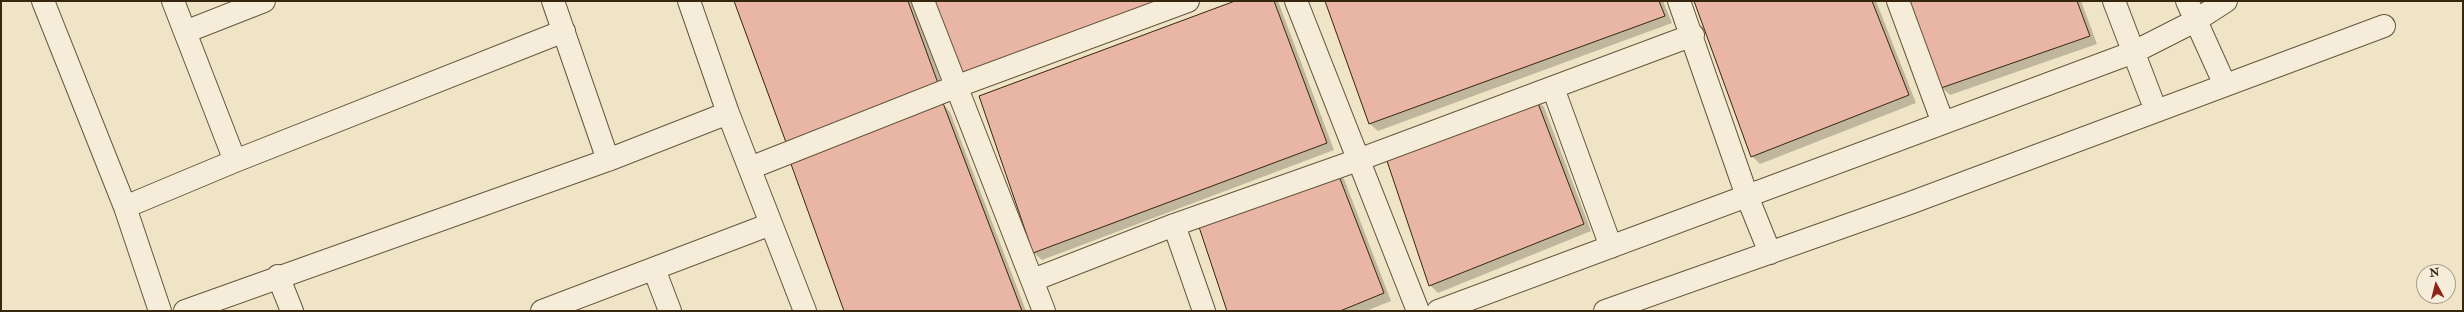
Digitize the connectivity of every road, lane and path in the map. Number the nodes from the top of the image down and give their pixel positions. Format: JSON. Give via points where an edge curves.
{"nodes":[{"id":1,"x":43,"y":1,"type":"edge"},
{"id":2,"x":173,"y":1,"type":"edge"},
{"id":3,"x":264,"y":1,"type":"edge"},
{"id":4,"x":553,"y":1,"type":"edge"},
{"id":5,"x":689,"y":1,"type":"edge"},
{"id":6,"x":923,"y":1,"type":"edge"},
{"id":7,"x":1188,"y":1,"type":"edge"},
{"id":8,"x":1296,"y":1,"type":"edge"},
{"id":9,"x":1679,"y":1,"type":"edge"},
{"id":10,"x":1898,"y":1,"type":"edge"},
{"id":11,"x":2114,"y":1,"type":"edge"},
{"id":12,"x":2187,"y":1,"type":"edge"},
{"id":13,"x":2226,"y":1,"type":"edge"},
{"id":14,"x":2195,"y":21,"type":"junction"},
{"id":15,"x":2384,"y":26,"type":"dead end"},
{"id":16,"x":564,"y":31,"type":"junction"},
{"id":17,"x":185,"y":32,"type":"junction"},
{"id":18,"x":1693,"y":35,"type":"junction"},
{"id":19,"x":2134,"y":52,"type":"junction"},
{"id":20,"x":2225,"y":85,"type":"junction"},
{"id":21,"x":955,"y":87,"type":"junction"},
{"id":22,"x":1553,"y":88,"type":"junction"},
{"id":23,"x":2156,"y":112,"type":"junction"},
{"id":24,"x":728,"y":113,"type":"junction"},
{"id":25,"x":1943,"y":123,"type":"junction"},
{"id":26,"x":608,"y":160,"type":"junction"},
{"id":27,"x":1358,"y":160,"type":"junction"},
{"id":28,"x":235,"y":161,"type":"junction"},
{"id":29,"x":750,"y":168,"type":"junction"},
{"id":30,"x":1747,"y":196,"type":"junction"},
{"id":31,"x":125,"y":207,"type":"junction"},
{"id":32,"x":771,"y":224,"type":"junction"},
{"id":33,"x":1174,"y":225,"type":"junction"},
{"id":34,"x":1611,"y":247,"type":"junction"},
{"id":35,"x":1770,"y":253,"type":"junction"},
{"id":36,"x":654,"y":269,"type":"junction"},
{"id":37,"x":278,"y":276,"type":"junction"},
{"id":38,"x":1033,"y":280,"type":"junction"},
{"id":39,"x":160,"y":311,"type":"edge"},
{"id":40,"x":185,"y":311,"type":"edge"},
{"id":41,"x":292,"y":311,"type":"edge"},
{"id":42,"x":542,"y":311,"type":"edge"},
{"id":43,"x":670,"y":311,"type":"edge"},
{"id":44,"x":805,"y":311,"type":"edge"},
{"id":45,"x":1044,"y":311,"type":"edge"},
{"id":46,"x":1204,"y":311,"type":"edge"},
{"id":47,"x":1418,"y":311,"type":"edge"},
{"id":48,"x":1438,"y":311,"type":"edge"},
{"id":49,"x":1605,"y":311,"type":"edge"}],
"edges":[{"from":1,"to":31,"type":"street"},
{"from":2,"to":17,"type":"street"},
{"from":3,"to":17,"type":"street"},
{"from":4,"to":16,"type":"street"},
{"from":5,"to":24,"type":"street"},
{"from":6,"to":21,"type":"street"},
{"from":7,"to":21,"type":"street"},
{"from":8,"to":27,"type":"street"},
{"from":9,"to":18,"type":"street"},
{"from":10,"to":25,"type":"street"},
{"from":11,"to":19,"type":"street"},
{"from":12,"to":14,"type":"street"},
{"from":13,"to":14,"type":"street"},
{"from":14,"to":19,"type":"street"},
{"from":14,"to":20,"type":"street"},
{"from":15,"to":20,"type":"street"},
{"from":16,"to":26,"type":"street"},
{"from":16,"to":28,"type":"street"},
{"from":17,"to":28,"type":"street"},
{"from":18,"to":22,"type":"street"},
{"from":18,"to":30,"type":"street"},
{"from":19,"to":23,"type":"street"},
{"from":19,"to":25,"type":"street"},
{"from":20,"to":23,"type":"street"},
{"from":21,"to":29,"type":"street"},
{"from":21,"to":38,"type":"street"},
{"from":22,"to":27,"type":"street"},
{"from":22,"to":34,"type":"street"},
{"from":23,"to":35,"type":"street"},
{"from":24,"to":26,"type":"street"},
{"from":24,"to":29,"type":"street"},
{"from":25,"to":30,"type":"street"},
{"from":26,"to":37,"type":"street"},
{"from":27,"to":33,"type":"street"},
{"from":27,"to":47,"type":"street"},
{"from":28,"to":31,"type":"street"},
{"from":29,"to":32,"type":"street"},
{"from":30,"to":34,"type":"street"},
{"from":30,"to":35,"type":"street"},
{"from":31,"to":39,"type":"street"},
{"from":32,"to":36,"type":"street"},
{"from":32,"to":44,"type":"street"},
{"from":33,"to":38,"type":"street"},
{"from":33,"to":46,"type":"street"},
{"from":34,"to":48,"type":"street"},
{"from":35,"to":49,"type":"street"},
{"from":36,"to":42,"type":"street"},
{"from":36,"to":43,"type":"street"},
{"from":37,"to":40,"type":"street"},
{"from":37,"to":41,"type":"street"},
{"from":38,"to":45,"type":"street"}]}
